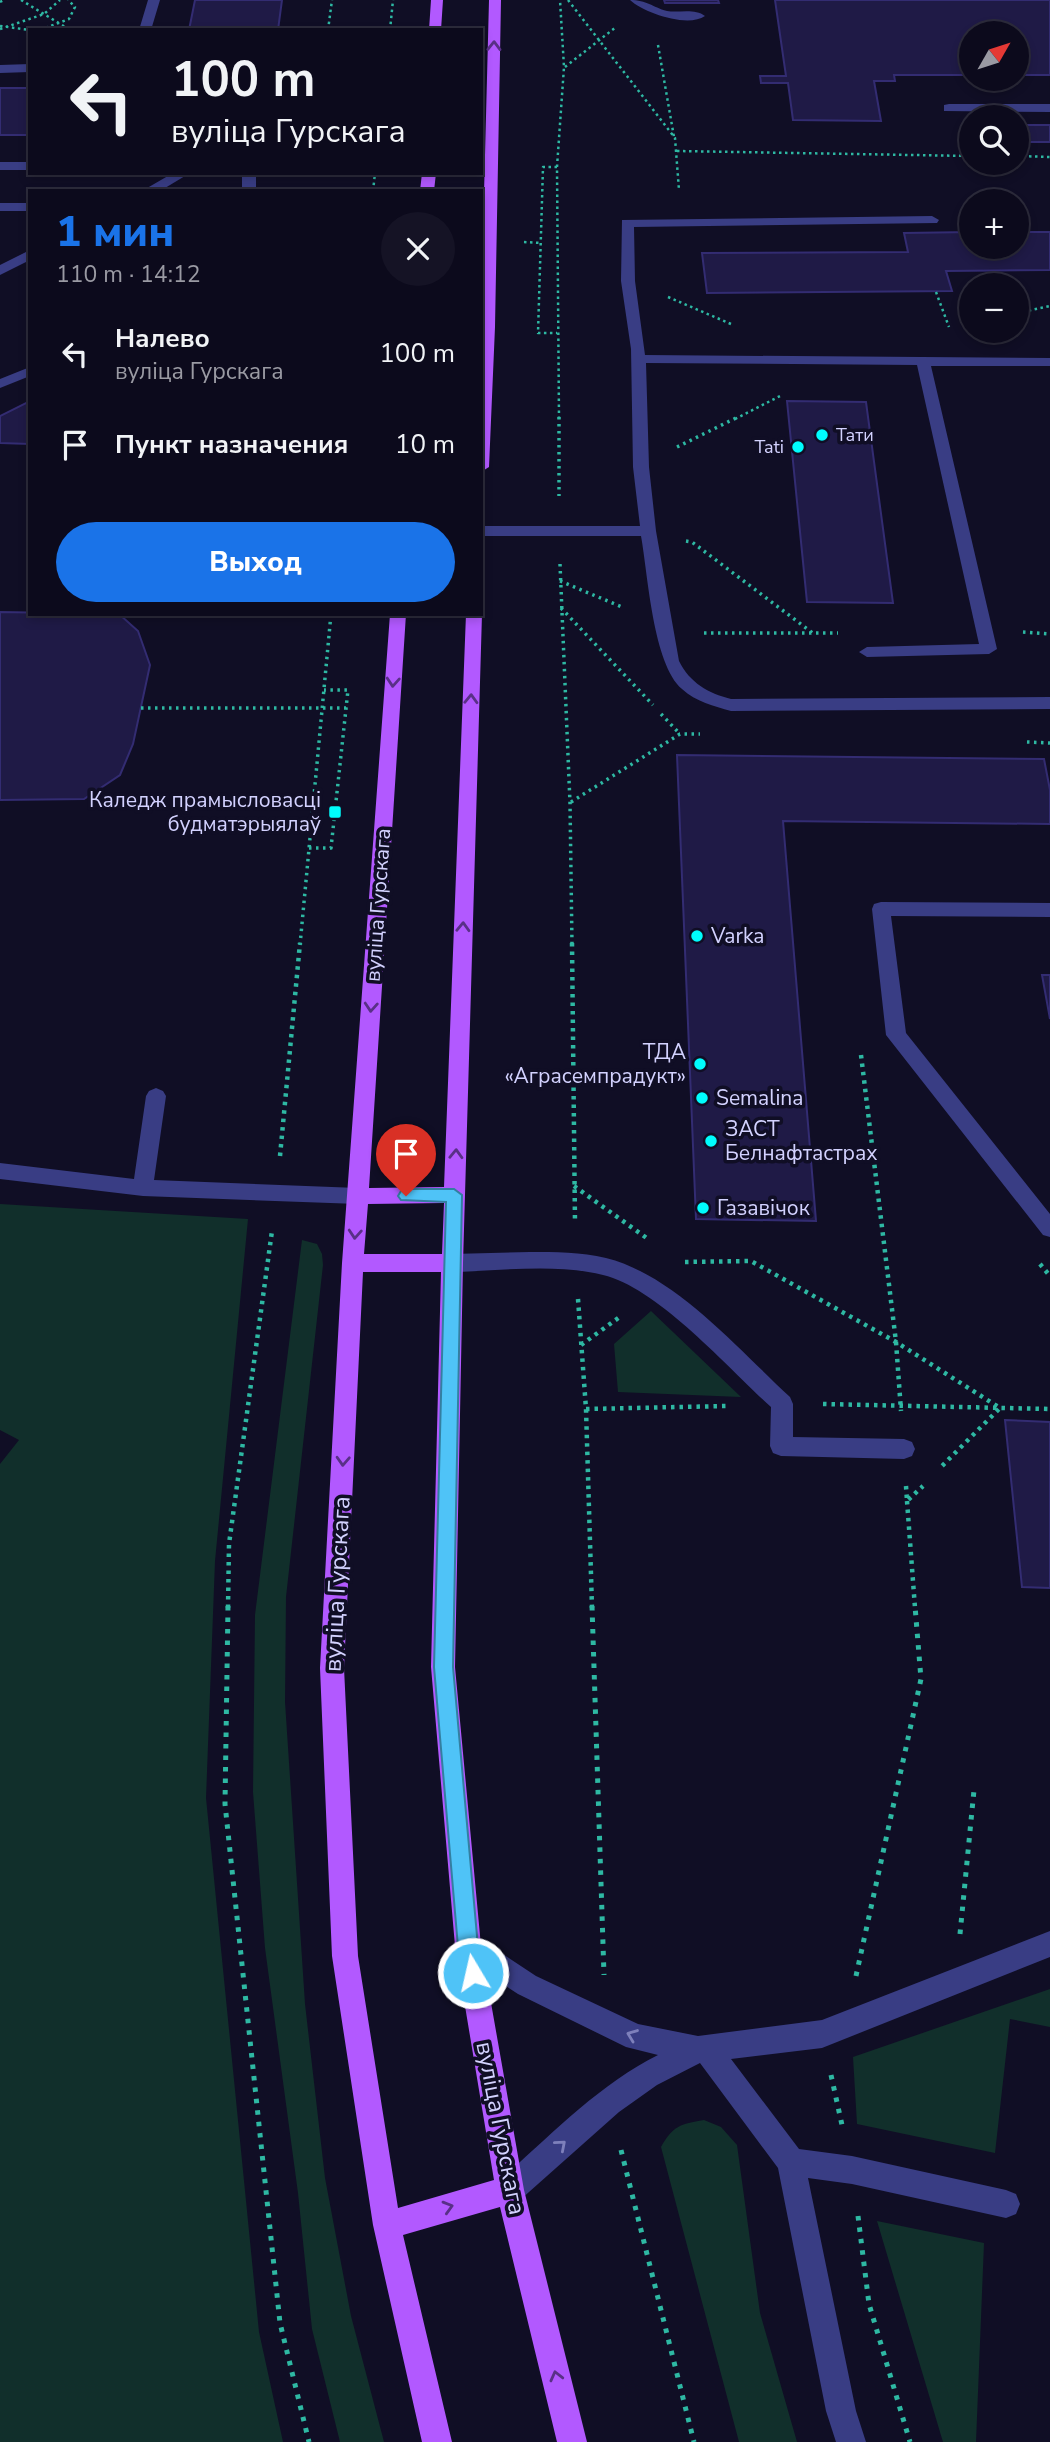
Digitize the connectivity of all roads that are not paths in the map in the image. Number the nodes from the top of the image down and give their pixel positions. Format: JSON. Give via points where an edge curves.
{"nodes":[{"id":1,"x":154,"y":0,"type":"edge"},
{"id":2,"x":437,"y":0,"type":"edge"},
{"id":3,"x":495,"y":0,"type":"edge"},
{"id":4,"x":636,"y":0,"type":"edge"},
{"id":5,"x":699,"y":16,"type":"dead end"},
{"id":6,"x":146,"y":28,"type":"edge"},
{"id":7,"x":435,"y":28,"type":"edge"},
{"id":8,"x":28,"y":68,"type":"edge"},
{"id":9,"x":0,"y":69,"type":"edge"},
{"id":10,"x":949,"y":108,"type":"dead end"},
{"id":11,"x":1050,"y":108,"type":"edge"},
{"id":12,"x":487,"y":164,"type":"edge"},
{"id":13,"x":0,"y":166,"type":"edge"},
{"id":14,"x":28,"y":166,"type":"edge"},
{"id":15,"x":180,"y":175,"type":"edge"},
{"id":16,"x":153,"y":189,"type":"edge"},
{"id":17,"x":0,"y":207,"type":"edge"},
{"id":18,"x":28,"y":207,"type":"edge"},
{"id":19,"x":932,"y":220,"type":"dead end"},
{"id":20,"x":28,"y":255,"type":"edge"},
{"id":21,"x":0,"y":271,"type":"edge"},
{"id":22,"x":639,"y":359,"type":"junction"},
{"id":23,"x":923,"y":361,"type":"junction"},
{"id":24,"x":1050,"y":362,"type":"edge"},
{"id":25,"x":483,"y":366,"type":"edge"},
{"id":26,"x":28,"y":371,"type":"edge"},
{"id":27,"x":0,"y":384,"type":"edge"},
{"id":28,"x":483,"y":531,"type":"edge"},
{"id":29,"x":648,"y":531,"type":"junction"},
{"id":30,"x":398,"y":616,"type":"edge"},
{"id":31,"x":474,"y":616,"type":"edge"},
{"id":32,"x":867,"y":652,"type":"dead end"},
{"id":33,"x":1050,"y":703,"type":"edge"},
{"id":34,"x":1050,"y":910,"type":"edge"},
{"id":35,"x":156,"y":1096,"type":"dead end"},
{"id":36,"x":0,"y":1171,"type":"edge"},
{"id":37,"x":143,"y":1188,"type":"junction"},
{"id":38,"x":454,"y":1195,"type":"junction"},
{"id":39,"x":358,"y":1196,"type":"junction"},
{"id":40,"x":1050,"y":1228,"type":"edge"},
{"id":41,"x":452,"y":1263,"type":"junction"},
{"id":42,"x":353,"y":1264,"type":"junction"},
{"id":43,"x":904,"y":1449,"type":"road end"},
{"id":44,"x":1050,"y":1944,"type":"edge"},
{"id":45,"x":468,"y":1947,"type":"junction"},
{"id":46,"x":702,"y":2050,"type":"junction"},
{"id":47,"x":791,"y":2162,"type":"junction"},
{"id":48,"x":510,"y":2190,"type":"junction"},
{"id":49,"x":1006,"y":2204,"type":"dead end"},
{"id":50,"x":387,"y":2225,"type":"junction"},
{"id":51,"x":437,"y":2442,"type":"edge"},
{"id":52,"x":572,"y":2442,"type":"edge"},
{"id":53,"x":851,"y":2442,"type":"edge"}],
"edges":[{"from":1,"to":6,"type":"lane"},
{"from":2,"to":7,"type":"main road"},
{"from":12,"to":3,"type":"main road","one_way":true},
{"from":4,"to":5,"type":"lane","via":[[663,14]]},
{"from":8,"to":9,"type":"lane"},
{"from":10,"to":11,"type":"lane"},
{"from":12,"to":25,"type":"main road"},
{"from":13,"to":14,"type":"lane"},
{"from":15,"to":16,"type":"lane"},
{"from":17,"to":18,"type":"lane"},
{"from":19,"to":22,"type":"lane","via":[[626,223],[628,281]]},
{"from":20,"to":21,"type":"lane"},
{"from":22,"to":23,"type":"lane"},
{"from":22,"to":29,"type":"lane","via":[[641,467]]},
{"from":23,"to":24,"type":"lane"},
{"from":23,"to":32,"type":"lane","via":[[989,649]]},
{"from":26,"to":27,"type":"lane"},
{"from":28,"to":29,"type":"lane"},
{"from":29,"to":33,"type":"lane","via":[[671,661],[677,676],[710,700],[730,705]]},
{"from":30,"to":39,"type":"main road","name":"вуліца Гурскага","one_way":true},
{"from":38,"to":31,"type":"main road","name":"вуліца Гурскага","one_way":true},
{"from":34,"to":40,"type":"lane","via":[[881,909],[896,1035]]},
{"from":35,"to":37,"type":"lane"},
{"from":36,"to":37,"type":"lane"},
{"from":37,"to":39,"type":"lane"},
{"from":38,"to":39,"type":"main road"},
{"from":38,"to":41,"type":"main road","name":"вуліца Гурскага"},
{"from":39,"to":42,"type":"main road","name":"вуліца Гурскага","one_way":true},
{"from":41,"to":42,"type":"main road"},
{"from":41,"to":43,"type":"lane","via":[[609,1267],[656,1290],[782,1404],[782,1446]]},
{"from":41,"to":45,"type":"main road","name":"вуліца Гурскага","via":[[443,1667]]},
{"from":42,"to":50,"type":"main road","name":"вуліца Гурскага","one_way":true,"via":[[332,1668],[345,1956]]},
{"from":44,"to":46,"type":"lane","via":[[822,2034]]},
{"from":46,"to":45,"type":"lane","one_way":true,"via":[[636,2037],[527,1985]]},
{"from":45,"to":48,"type":"main road","name":"вуліца Гурскага"},
{"from":46,"to":47,"type":"lane"},
{"from":48,"to":46,"type":"lane","one_way":true,"via":[[609,2102],[647,2075]]},
{"from":47,"to":49,"type":"lane","via":[[852,2170]]},
{"from":47,"to":53,"type":"lane"},
{"from":50,"to":48,"type":"main road","one_way":true},
{"from":52,"to":48,"type":"main road","name":"вуліца Гурскага","one_way":true},
{"from":50,"to":51,"type":"main road","name":"вуліца Гурскага"}]}
